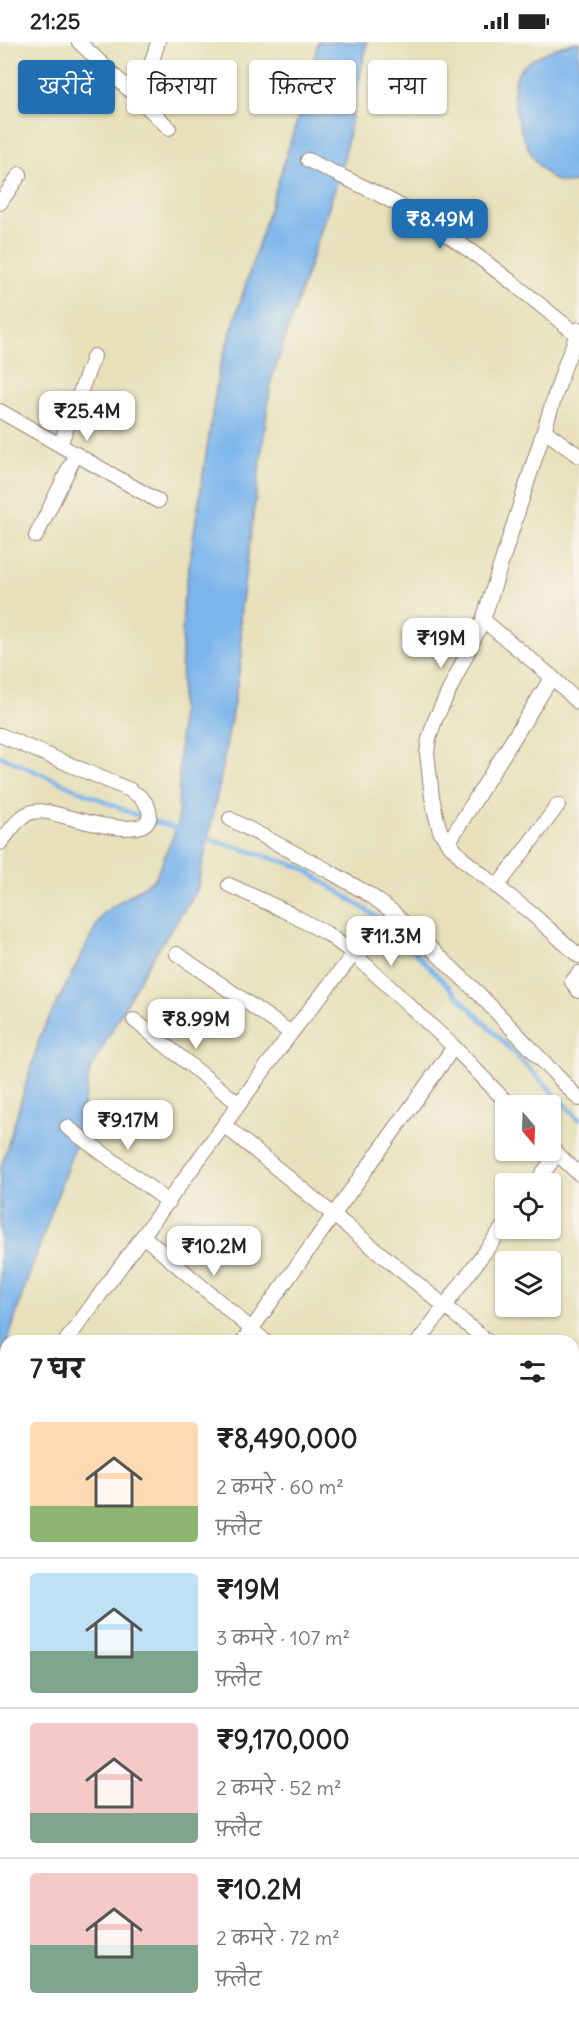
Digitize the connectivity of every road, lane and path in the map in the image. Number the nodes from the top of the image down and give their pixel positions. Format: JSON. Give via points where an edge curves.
{"nodes":[{"id":1,"x":79,"y":42,"type":"edge"},
{"id":2,"x":158,"y":42,"type":"edge"},
{"id":3,"x":152,"y":60,"type":"edge"},
{"id":4,"x":127,"y":87,"type":"edge"},
{"id":5,"x":155,"y":114,"type":"edge"},
{"id":6,"x":169,"y":128,"type":"dead end"},
{"id":7,"x":308,"y":160,"type":"dead end"},
{"id":8,"x":20,"y":174,"type":"dead end"},
{"id":9,"x":0,"y":203,"type":"edge"},
{"id":10,"x":578,"y":331,"type":"edge"},
{"id":11,"x":94,"y":356,"type":"dead end"},
{"id":12,"x":0,"y":411,"type":"edge"},
{"id":13,"x":545,"y":431,"type":"junction"},
{"id":14,"x":60,"y":445,"type":"junction"},
{"id":15,"x":76,"y":454,"type":"junction"},
{"id":16,"x":579,"y":456,"type":"edge"},
{"id":17,"x":158,"y":501,"type":"dead end"},
{"id":18,"x":36,"y":536,"type":"dead end"},
{"id":19,"x":483,"y":620,"type":"junction"},
{"id":20,"x":552,"y":677,"type":"junction"},
{"id":21,"x":579,"y":703,"type":"edge"},
{"id":22,"x":0,"y":735,"type":"edge"},
{"id":23,"x":558,"y":805,"type":"dead end"},
{"id":24,"x":230,"y":819,"type":"dead end"},
{"id":25,"x":0,"y":843,"type":"edge"},
{"id":26,"x":448,"y":843,"type":"junction"},
{"id":27,"x":229,"y":885,"type":"dead end"},
{"id":28,"x":497,"y":887,"type":"junction"},
{"id":29,"x":177,"y":954,"type":"dead end"},
{"id":30,"x":354,"y":954,"type":"junction"},
{"id":31,"x":579,"y":956,"type":"edge"},
{"id":32,"x":579,"y":973,"type":"edge"},
{"id":33,"x":579,"y":991,"type":"edge"},
{"id":34,"x":134,"y":1020,"type":"dead end"},
{"id":35,"x":291,"y":1033,"type":"junction"},
{"id":36,"x":454,"y":1047,"type":"junction"},
{"id":37,"x":500,"y":1095,"type":"edge"},
{"id":38,"x":579,"y":1099,"type":"edge"},
{"id":39,"x":239,"y":1104,"type":"junction"},
{"id":40,"x":224,"y":1125,"type":"junction"},
{"id":41,"x":67,"y":1127,"type":"dead end"},
{"id":42,"x":561,"y":1157,"type":"edge"},
{"id":43,"x":579,"y":1174,"type":"edge"},
{"id":44,"x":169,"y":1202,"type":"junction"},
{"id":45,"x":334,"y":1215,"type":"junction"},
{"id":46,"x":143,"y":1236,"type":"junction"},
{"id":47,"x":495,"y":1239,"type":"edge"},
{"id":48,"x":444,"y":1307,"type":"junction"},
{"id":49,"x":70,"y":1335,"type":"edge"},
{"id":50,"x":248,"y":1335,"type":"edge"},
{"id":51,"x":423,"y":1335,"type":"edge"},
{"id":52,"x":479,"y":1335,"type":"edge"}],
"edges":[{"from":1,"to":4,"type":"street"},
{"from":2,"to":3,"type":"street"},
{"from":5,"to":6,"type":"street"},
{"from":7,"to":10,"type":"street","via":[[447,234]]},
{"from":8,"to":9,"type":"street"},
{"from":10,"to":13,"type":"street"},
{"from":11,"to":14,"type":"street"},
{"from":12,"to":14,"type":"street"},
{"from":13,"to":16,"type":"street"},
{"from":13,"to":19,"type":"street"},
{"from":14,"to":15,"type":"street"},
{"from":15,"to":17,"type":"street"},
{"from":15,"to":18,"type":"street"},
{"from":19,"to":20,"type":"street"},
{"from":19,"to":26,"type":"street","via":[[447,692],[429,739],[432,797],[440,831]]},
{"from":20,"to":21,"type":"street"},
{"from":20,"to":26,"type":"street"},
{"from":22,"to":25,"type":"street","via":[[130,790],[148,807],[146,822],[129,828],[28,813]]},
{"from":23,"to":28,"type":"street"},
{"from":24,"to":38,"type":"street","via":[[327,870],[393,912],[480,995]]},
{"from":26,"to":28,"type":"street"},
{"from":27,"to":30,"type":"street","via":[[326,933]]},
{"from":28,"to":31,"type":"street"},
{"from":29,"to":35,"type":"street"},
{"from":30,"to":35,"type":"street"},
{"from":30,"to":36,"type":"street"},
{"from":32,"to":33,"type":"street","via":[[572,982]]},
{"from":34,"to":39,"type":"street"},
{"from":35,"to":39,"type":"street"},
{"from":36,"to":37,"type":"street"},
{"from":36,"to":45,"type":"street"},
{"from":39,"to":40,"type":"street"},
{"from":40,"to":44,"type":"street"},
{"from":40,"to":45,"type":"street"},
{"from":41,"to":44,"type":"street"},
{"from":42,"to":43,"type":"street"},
{"from":44,"to":46,"type":"street"},
{"from":45,"to":48,"type":"street"},
{"from":45,"to":50,"type":"street"},
{"from":46,"to":49,"type":"street"},
{"from":46,"to":50,"type":"street"},
{"from":47,"to":48,"type":"street"},
{"from":48,"to":51,"type":"street"},
{"from":48,"to":52,"type":"street"}]}
